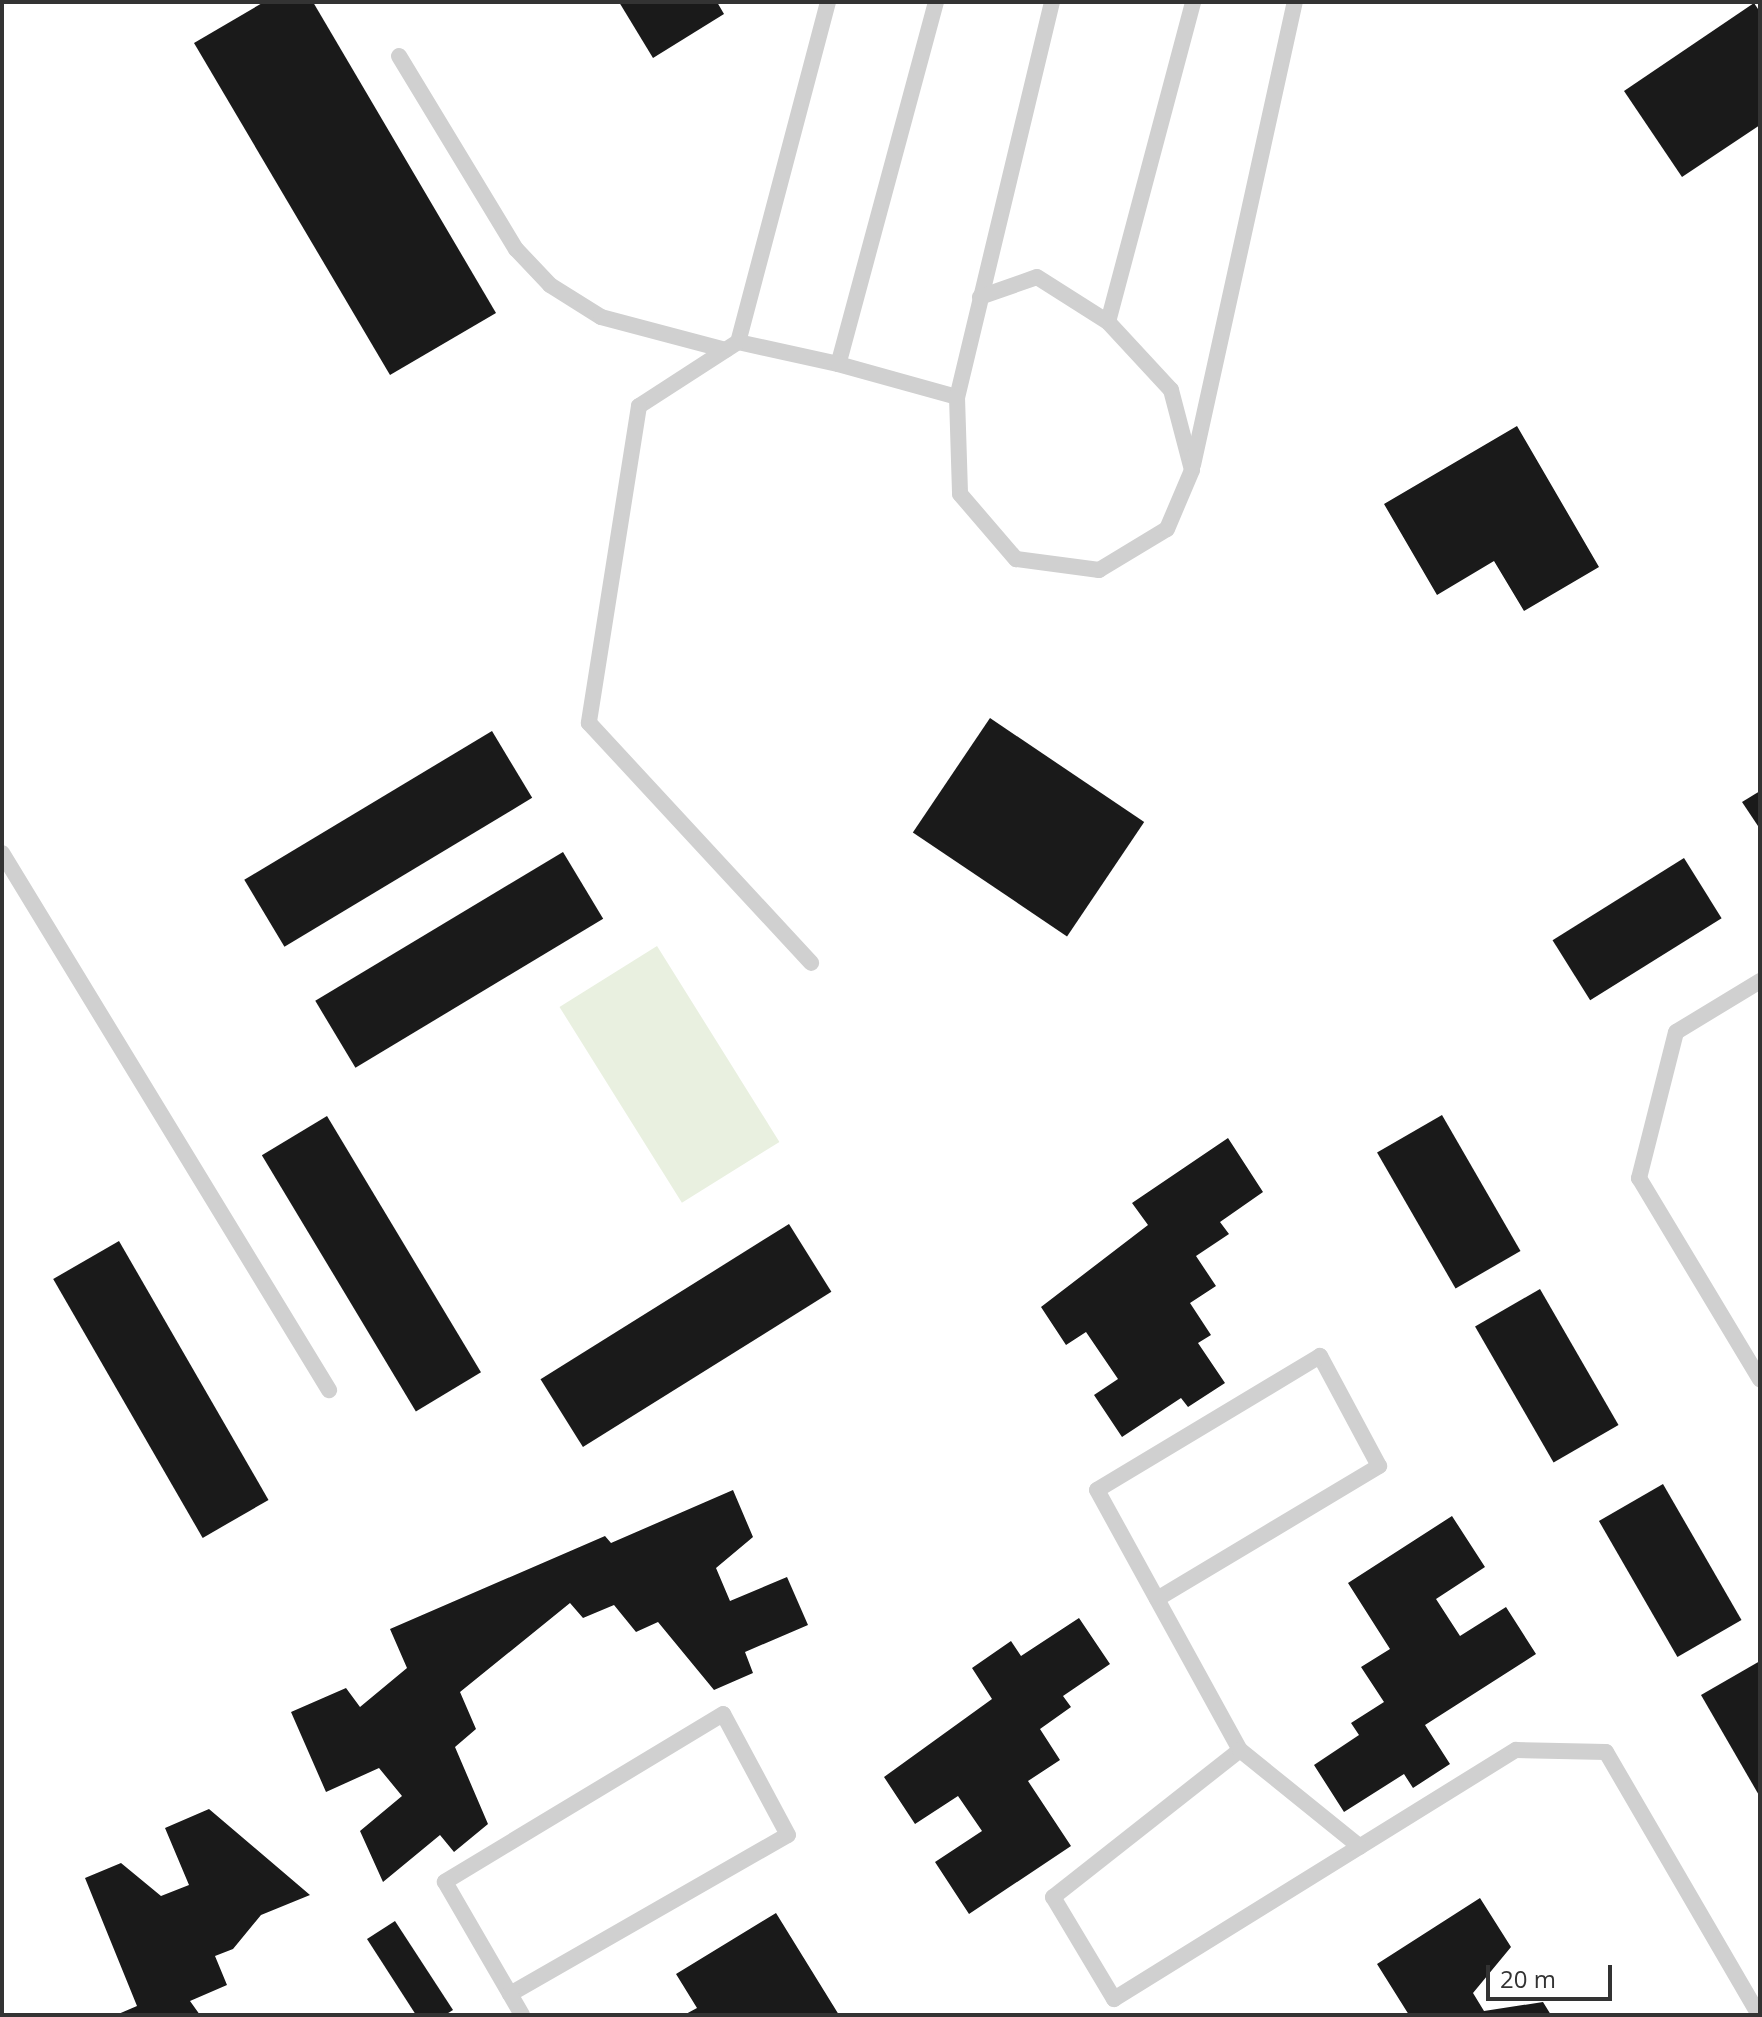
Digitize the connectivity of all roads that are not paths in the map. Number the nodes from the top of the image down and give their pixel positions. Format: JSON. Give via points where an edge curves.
{"nodes":[{"id":1,"x":828,"y":2,"type":"edge"},
{"id":2,"x":936,"y":2,"type":"edge"},
{"id":3,"x":1052,"y":2,"type":"edge"},
{"id":4,"x":1193,"y":2,"type":"edge"},
{"id":5,"x":1295,"y":2,"type":"edge"},
{"id":6,"x":399,"y":56,"type":"dead end"},
{"id":7,"x":980,"y":297,"type":"junction"},
{"id":8,"x":1108,"y":322,"type":"junction"},
{"id":9,"x":732,"y":346,"type":"junction"},
{"id":10,"x":838,"y":364,"type":"junction"},
{"id":11,"x":957,"y":397,"type":"junction"},
{"id":12,"x":1192,"y":470,"type":"junction"},
{"id":13,"x":2,"y":853,"type":"edge"},
{"id":14,"x":811,"y":963,"type":"dead end"},
{"id":15,"x":1760,"y":981,"type":"edge"},
{"id":16,"x":1760,"y":1379,"type":"edge"},
{"id":17,"x":329,"y":1390,"type":"dead end"},
{"id":18,"x":1157,"y":1599,"type":"junction"},
{"id":19,"x":1240,"y":1750,"type":"junction"},
{"id":20,"x":1360,"y":1847,"type":"junction"},
{"id":21,"x":510,"y":1994,"type":"junction"},
{"id":22,"x":522,"y":2015,"type":"edge"},
{"id":23,"x":1759,"y":2015,"type":"edge"}],
"edges":[{"from":1,"to":9,"type":"lane"},
{"from":2,"to":10,"type":"lane"},
{"from":3,"to":7,"type":"lane"},
{"from":4,"to":8,"type":"lane"},
{"from":5,"to":12,"type":"lane"},
{"from":6,"to":9,"type":"lane","via":[[516,249],[560,294],[601,317]]},
{"from":7,"to":8,"type":"lane","via":[[1037,277]]},
{"from":7,"to":11,"type":"lane"},
{"from":8,"to":12,"type":"lane","via":[[1171,390]]},
{"from":9,"to":10,"type":"lane"},
{"from":9,"to":14,"type":"lane","via":[[639,406],[589,723]]},
{"from":10,"to":11,"type":"lane"},
{"from":11,"to":12,"type":"lane","via":[[960,494],[1016,559],[1099,570],[1167,529]]},
{"from":13,"to":17,"type":"lane"},
{"from":15,"to":16,"type":"lane","via":[[1676,1032],[1639,1178]]},
{"from":18,"to":18,"type":"lane","via":[[1097,1490],[1320,1356],[1379,1466]]},
{"from":18,"to":19,"type":"lane"},
{"from":19,"to":20,"type":"lane"},
{"from":19,"to":20,"type":"lane","via":[[1053,1897],[1114,1999]]},
{"from":20,"to":23,"type":"lane","via":[[1516,1750],[1606,1752]]},
{"from":21,"to":21,"type":"lane","via":[[445,1882],[723,1714],[788,1835]]},
{"from":21,"to":22,"type":"lane"}]}
